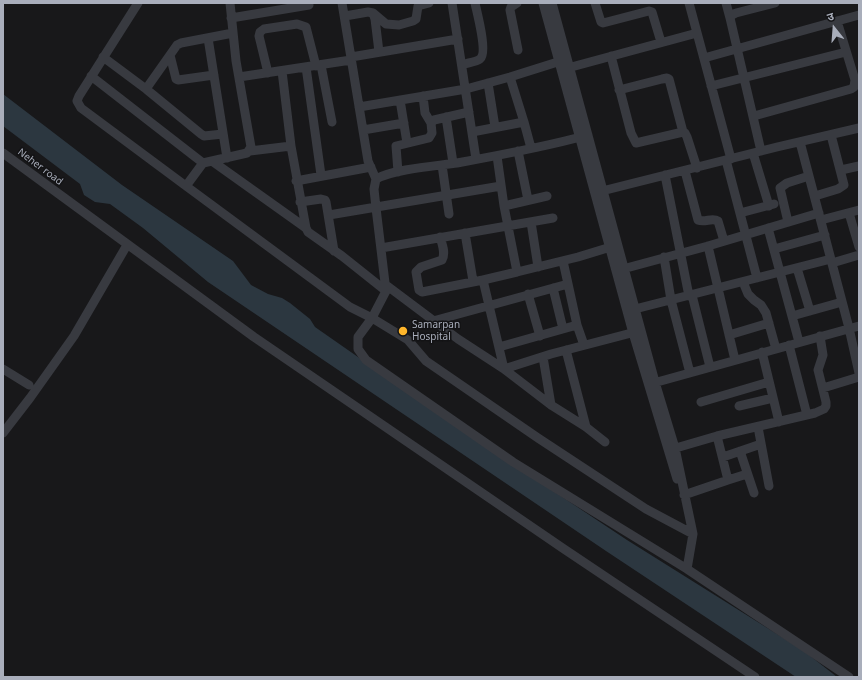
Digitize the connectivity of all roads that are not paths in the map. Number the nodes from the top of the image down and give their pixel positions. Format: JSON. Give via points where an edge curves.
{"nodes":[{"id":1,"x":138,"y":3,"type":"edge"},
{"id":2,"x":230,"y":3,"type":"edge"},
{"id":3,"x":342,"y":3,"type":"edge"},
{"id":4,"x":429,"y":3,"type":"edge"},
{"id":5,"x":452,"y":3,"type":"edge"},
{"id":6,"x":475,"y":3,"type":"edge"},
{"id":7,"x":517,"y":3,"type":"edge"},
{"id":8,"x":543,"y":3,"type":"edge"},
{"id":9,"x":552,"y":3,"type":"edge"},
{"id":10,"x":595,"y":3,"type":"edge"},
{"id":11,"x":649,"y":3,"type":"edge"},
{"id":12,"x":689,"y":3,"type":"edge"},
{"id":13,"x":726,"y":3,"type":"edge"},
{"id":14,"x":775,"y":3,"type":"edge"},
{"id":15,"x":310,"y":5,"type":"dead end"},
{"id":16,"x":763,"y":5,"type":"edge"},
{"id":17,"x":652,"y":12,"type":"junction"},
{"id":18,"x":373,"y":13,"type":"junction"},
{"id":19,"x":859,"y":15,"type":"edge"},
{"id":20,"x":344,"y":16,"type":"junction"},
{"id":21,"x":232,"y":18,"type":"junction"},
{"id":22,"x":730,"y":18,"type":"junction"},
{"id":23,"x":837,"y":21,"type":"junction"},
{"id":24,"x":233,"y":33,"type":"junction"},
{"id":25,"x":697,"y":33,"type":"junction"},
{"id":26,"x":208,"y":38,"type":"junction"},
{"id":27,"x":458,"y":39,"type":"junction"},
{"id":28,"x":661,"y":42,"type":"junction"},
{"id":29,"x":737,"y":49,"type":"junction"},
{"id":30,"x":518,"y":50,"type":"dead end"},
{"id":31,"x":379,"y":52,"type":"junction"},
{"id":32,"x":846,"y":52,"type":"junction"},
{"id":33,"x":170,"y":55,"type":"junction"},
{"id":34,"x":611,"y":56,"type":"junction"},
{"id":35,"x":103,"y":57,"type":"junction"},
{"id":36,"x":351,"y":58,"type":"junction"},
{"id":37,"x":704,"y":58,"type":"junction"},
{"id":38,"x":564,"y":64,"type":"junction"},
{"id":39,"x":318,"y":65,"type":"junction"},
{"id":40,"x":462,"y":65,"type":"junction"},
{"id":41,"x":306,"y":67,"type":"junction"},
{"id":42,"x":282,"y":71,"type":"junction"},
{"id":43,"x":268,"y":73,"type":"junction"},
{"id":44,"x":214,"y":75,"type":"junction"},
{"id":45,"x":91,"y":76,"type":"junction"},
{"id":46,"x":510,"y":77,"type":"junction"},
{"id":47,"x":745,"y":77,"type":"junction"},
{"id":48,"x":239,"y":78,"type":"junction"},
{"id":49,"x":488,"y":83,"type":"junction"},
{"id":50,"x":711,"y":86,"type":"junction"},
{"id":51,"x":146,"y":89,"type":"junction"},
{"id":52,"x":466,"y":89,"type":"junction"},
{"id":53,"x":619,"y":90,"type":"junction"},
{"id":54,"x":423,"y":96,"type":"junction"},
{"id":55,"x":400,"y":100,"type":"junction"},
{"id":56,"x":359,"y":107,"type":"junction"},
{"id":57,"x":469,"y":112,"type":"junction"},
{"id":58,"x":754,"y":116,"type":"junction"},
{"id":59,"x":446,"y":117,"type":"junction"},
{"id":60,"x":332,"y":122,"type":"dead end"},
{"id":61,"x":524,"y":122,"type":"junction"},
{"id":62,"x":431,"y":123,"type":"junction"},
{"id":63,"x":404,"y":124,"type":"junction"},
{"id":64,"x":496,"y":127,"type":"junction"},
{"id":65,"x":859,"y":128,"type":"edge"},
{"id":66,"x":363,"y":130,"type":"junction"},
{"id":67,"x":472,"y":132,"type":"junction"},
{"id":68,"x":683,"y":132,"type":"junction"},
{"id":69,"x":224,"y":134,"type":"junction"},
{"id":70,"x":832,"y":135,"type":"junction"},
{"id":71,"x":584,"y":137,"type":"junction"},
{"id":72,"x":800,"y":142,"type":"junction"},
{"id":73,"x":407,"y":143,"type":"junction"},
{"id":74,"x":291,"y":146,"type":"junction"},
{"id":75,"x":531,"y":148,"type":"junction"},
{"id":76,"x":250,"y":151,"type":"junction"},
{"id":77,"x":518,"y":151,"type":"junction"},
{"id":78,"x":757,"y":152,"type":"junction"},
{"id":79,"x":3,"y":153,"type":"edge"},
{"id":80,"x":497,"y":156,"type":"junction"},
{"id":81,"x":227,"y":158,"type":"junction"},
{"id":82,"x":476,"y":159,"type":"junction"},
{"id":83,"x":729,"y":160,"type":"junction"},
{"id":84,"x":207,"y":162,"type":"junction"},
{"id":85,"x":453,"y":163,"type":"junction"},
{"id":86,"x":442,"y":165,"type":"junction"},
{"id":87,"x":859,"y":166,"type":"edge"},
{"id":88,"x":370,"y":168,"type":"junction"},
{"id":89,"x":697,"y":168,"type":"junction"},
{"id":90,"x":841,"y":170,"type":"junction"},
{"id":91,"x":685,"y":171,"type":"junction"},
{"id":92,"x":398,"y":172,"type":"junction"},
{"id":93,"x":321,"y":176,"type":"junction"},
{"id":94,"x":665,"y":176,"type":"junction"},
{"id":95,"x":809,"y":176,"type":"junction"},
{"id":96,"x":376,"y":179,"type":"junction"},
{"id":97,"x":296,"y":181,"type":"junction"},
{"id":98,"x":186,"y":186,"type":"junction"},
{"id":99,"x":501,"y":186,"type":"junction"},
{"id":100,"x":599,"y":192,"type":"junction"},
{"id":101,"x":447,"y":196,"type":"junction"},
{"id":102,"x":547,"y":196,"type":"dead end"},
{"id":103,"x":814,"y":196,"type":"junction"},
{"id":104,"x":528,"y":200,"type":"junction"},
{"id":105,"x":300,"y":202,"type":"junction"},
{"id":106,"x":783,"y":202,"type":"junction"},
{"id":107,"x":504,"y":206,"type":"junction"},
{"id":108,"x":770,"y":206,"type":"junction"},
{"id":109,"x":376,"y":208,"type":"junction"},
{"id":110,"x":859,"y":210,"type":"edge"},
{"id":111,"x":740,"y":213,"type":"junction"},
{"id":112,"x":849,"y":213,"type":"junction"},
{"id":113,"x":449,"y":214,"type":"dead end"},
{"id":114,"x":328,"y":216,"type":"junction"},
{"id":115,"x":820,"y":217,"type":"junction"},
{"id":116,"x":553,"y":218,"type":"dead end"},
{"id":117,"x":531,"y":222,"type":"junction"},
{"id":118,"x":788,"y":222,"type":"junction"},
{"id":119,"x":508,"y":226,"type":"junction"},
{"id":120,"x":306,"y":228,"type":"junction"},
{"id":121,"x":768,"y":228,"type":"junction"},
{"id":122,"x":465,"y":233,"type":"junction"},
{"id":123,"x":746,"y":235,"type":"junction"},
{"id":124,"x":825,"y":235,"type":"junction"},
{"id":125,"x":440,"y":237,"type":"junction"},
{"id":126,"x":724,"y":241,"type":"junction"},
{"id":127,"x":128,"y":245,"type":"junction"},
{"id":128,"x":614,"y":246,"type":"junction"},
{"id":129,"x":708,"y":246,"type":"junction"},
{"id":130,"x":381,"y":248,"type":"junction"},
{"id":131,"x":859,"y":248,"type":"edge"},
{"id":132,"x":774,"y":249,"type":"junction"},
{"id":133,"x":334,"y":251,"type":"junction"},
{"id":134,"x":680,"y":253,"type":"junction"},
{"id":135,"x":859,"y":255,"type":"edge"},
{"id":136,"x":664,"y":258,"type":"junction"},
{"id":137,"x":563,"y":261,"type":"junction"},
{"id":138,"x":831,"y":261,"type":"junction"},
{"id":139,"x":538,"y":267,"type":"junction"},
{"id":140,"x":797,"y":268,"type":"junction"},
{"id":141,"x":620,"y":269,"type":"junction"},
{"id":142,"x":517,"y":272,"type":"junction"},
{"id":143,"x":780,"y":272,"type":"junction"},
{"id":144,"x":757,"y":278,"type":"junction"},
{"id":145,"x":478,"y":280,"type":"junction"},
{"id":146,"x":743,"y":282,"type":"junction"},
{"id":147,"x":568,"y":284,"type":"junction"},
{"id":148,"x":386,"y":288,"type":"junction"},
{"id":149,"x":553,"y":288,"type":"junction"},
{"id":150,"x":718,"y":288,"type":"junction"},
{"id":151,"x":528,"y":294,"type":"junction"},
{"id":152,"x":690,"y":295,"type":"junction"},
{"id":153,"x":672,"y":300,"type":"junction"},
{"id":154,"x":842,"y":302,"type":"junction"},
{"id":155,"x":488,"y":305,"type":"junction"},
{"id":156,"x":635,"y":309,"type":"junction"},
{"id":157,"x":810,"y":311,"type":"junction"},
{"id":158,"x":792,"y":316,"type":"junction"},
{"id":159,"x":372,"y":318,"type":"junction"},
{"id":160,"x":433,"y":321,"type":"junction"},
{"id":161,"x":769,"y":323,"type":"junction"},
{"id":162,"x":577,"y":325,"type":"junction"},
{"id":163,"x":859,"y":326,"type":"edge"},
{"id":164,"x":849,"y":328,"type":"junction"},
{"id":165,"x":563,"y":329,"type":"junction"},
{"id":166,"x":637,"y":332,"type":"junction"},
{"id":167,"x":729,"y":335,"type":"junction"},
{"id":168,"x":540,"y":336,"type":"junction"},
{"id":169,"x":820,"y":336,"type":"junction"},
{"id":170,"x":799,"y":342,"type":"junction"},
{"id":171,"x":584,"y":345,"type":"junction"},
{"id":172,"x":789,"y":345,"type":"junction"},
{"id":173,"x":499,"y":347,"type":"junction"},
{"id":174,"x":776,"y":348,"type":"junction"},
{"id":175,"x":566,"y":350,"type":"junction"},
{"id":176,"x":762,"y":352,"type":"junction"},
{"id":177,"x":543,"y":356,"type":"junction"},
{"id":178,"x":735,"y":360,"type":"junction"},
{"id":179,"x":710,"y":367,"type":"junction"},
{"id":180,"x":3,"y":369,"type":"edge"},
{"id":181,"x":504,"y":369,"type":"junction"},
{"id":182,"x":690,"y":372,"type":"junction"},
{"id":183,"x":859,"y":373,"type":"edge"},
{"id":184,"x":859,"y":377,"type":"edge"},
{"id":185,"x":769,"y":382,"type":"junction"},
{"id":186,"x":651,"y":383,"type":"junction"},
{"id":187,"x":29,"y":385,"type":"dead end"},
{"id":188,"x":823,"y":388,"type":"junction"},
{"id":189,"x":773,"y":398,"type":"junction"},
{"id":190,"x":701,"y":402,"type":"dead end"},
{"id":191,"x":551,"y":405,"type":"junction"},
{"id":192,"x":738,"y":406,"type":"dead end"},
{"id":193,"x":807,"y":415,"type":"junction"},
{"id":194,"x":779,"y":422,"type":"junction"},
{"id":195,"x":586,"y":427,"type":"junction"},
{"id":196,"x":758,"y":427,"type":"junction"},
{"id":197,"x":3,"y":433,"type":"edge"},
{"id":198,"x":717,"y":436,"type":"junction"},
{"id":199,"x":605,"y":442,"type":"dead end"},
{"id":200,"x":761,"y":444,"type":"junction"},
{"id":201,"x":671,"y":450,"type":"junction"},
{"id":202,"x":740,"y":451,"type":"junction"},
{"id":203,"x":723,"y":457,"type":"junction"},
{"id":204,"x":747,"y":474,"type":"junction"},
{"id":205,"x":728,"y":480,"type":"junction"},
{"id":206,"x":769,"y":486,"type":"dead end"},
{"id":207,"x":754,"y":493,"type":"dead end"},
{"id":208,"x":684,"y":495,"type":"junction"},
{"id":209,"x":693,"y":534,"type":"junction"},
{"id":210,"x":687,"y":569,"type":"junction"},
{"id":211,"x":755,"y":677,"type":"edge"},
{"id":212,"x":849,"y":677,"type":"edge"}],
"edges":[{"from":1,"to":35,"type":"street"},
{"from":2,"to":21,"type":"street"},
{"from":3,"to":20,"type":"street"},
{"from":4,"to":18,"type":"street","via":[[418,6],[416,19],[399,25],[386,24]]},
{"from":5,"to":27,"type":"street"},
{"from":6,"to":40,"type":"street","via":[[483,54],[482,58]]},
{"from":7,"to":30,"type":"street","via":[[510,10]]},
{"from":8,"to":38,"type":"street"},
{"from":9,"to":38,"type":"street"},
{"from":10,"to":17,"type":"street","via":[[603,23]]},
{"from":11,"to":17,"type":"street"},
{"from":12,"to":25,"type":"street"},
{"from":13,"to":22,"type":"street"},
{"from":14,"to":16,"type":"street"},
{"from":15,"to":21,"type":"street"},
{"from":16,"to":22,"type":"street","via":[[736,13]]},
{"from":17,"to":28,"type":"street"},
{"from":18,"to":20,"type":"street"},
{"from":18,"to":31,"type":"street"},
{"from":19,"to":23,"type":"street"},
{"from":20,"to":36,"type":"street"},
{"from":21,"to":24,"type":"street"},
{"from":22,"to":29,"type":"street"},
{"from":23,"to":29,"type":"street"},
{"from":23,"to":32,"type":"street"},
{"from":24,"to":26,"type":"street"},
{"from":24,"to":48,"type":"street"},
{"from":25,"to":28,"type":"street"},
{"from":25,"to":37,"type":"street"},
{"from":26,"to":33,"type":"street","via":[[181,43]]},
{"from":26,"to":44,"type":"street"},
{"from":27,"to":31,"type":"street"},
{"from":27,"to":40,"type":"street"},
{"from":28,"to":34,"type":"street"},
{"from":29,"to":37,"type":"street"},
{"from":29,"to":47,"type":"street"},
{"from":31,"to":36,"type":"street"},
{"from":32,"to":47,"type":"street"},
{"from":32,"to":58,"type":"street","via":[[855,80],[854,87]]},
{"from":33,"to":44,"type":"street","via":[[178,80]]},
{"from":33,"to":51,"type":"street"},
{"from":34,"to":38,"type":"street"},
{"from":34,"to":53,"type":"street"},
{"from":35,"to":45,"type":"street"},
{"from":35,"to":51,"type":"street"},
{"from":36,"to":39,"type":"street"},
{"from":36,"to":56,"type":"street"},
{"from":37,"to":50,"type":"street"},
{"from":38,"to":46,"type":"street"},
{"from":38,"to":71,"type":"street"},
{"from":39,"to":41,"type":"street"},
{"from":39,"to":43,"type":"street","via":[[306,27],[300,24],[264,29],[259,36]]},
{"from":39,"to":60,"type":"street"},
{"from":40,"to":52,"type":"street"},
{"from":41,"to":42,"type":"street"},
{"from":41,"to":93,"type":"street"},
{"from":42,"to":43,"type":"street"},
{"from":42,"to":74,"type":"street"},
{"from":43,"to":48,"type":"street"},
{"from":44,"to":69,"type":"street"},
{"from":45,"to":84,"type":"street"},
{"from":45,"to":98,"type":"street","via":[[77,99],[78,104]]},
{"from":46,"to":49,"type":"street"},
{"from":46,"to":61,"type":"street"},
{"from":47,"to":50,"type":"street"},
{"from":47,"to":58,"type":"street"},
{"from":48,"to":76,"type":"street"},
{"from":49,"to":52,"type":"street"},
{"from":49,"to":64,"type":"street"},
{"from":50,"to":83,"type":"street"},
{"from":51,"to":69,"type":"street","via":[[204,136]]},
{"from":52,"to":54,"type":"street"},
{"from":52,"to":57,"type":"street"},
{"from":53,"to":68,"type":"street","via":[[630,133],[636,143]]},
{"from":53,"to":68,"type":"street","via":[[670,79]]},
{"from":54,"to":55,"type":"street"},
{"from":54,"to":62,"type":"street","via":[[425,113]]},
{"from":55,"to":56,"type":"street"},
{"from":55,"to":63,"type":"street"},
{"from":56,"to":66,"type":"street"},
{"from":57,"to":59,"type":"street"},
{"from":57,"to":67,"type":"street"},
{"from":58,"to":78,"type":"street"},
{"from":59,"to":62,"type":"street"},
{"from":59,"to":85,"type":"street"},
{"from":61,"to":64,"type":"street"},
{"from":61,"to":75,"type":"street"},
{"from":62,"to":73,"type":"street","via":[[432,133],[429,138]]},
{"from":63,"to":66,"type":"street"},
{"from":63,"to":73,"type":"street"},
{"from":64,"to":67,"type":"street"},
{"from":65,"to":70,"type":"street"},
{"from":66,"to":88,"type":"street"},
{"from":67,"to":82,"type":"street"},
{"from":68,"to":89,"type":"street","via":[[686,133]]},
{"from":69,"to":81,"type":"street"},
{"from":70,"to":72,"type":"street"},
{"from":70,"to":90,"type":"street"},
{"from":71,"to":75,"type":"street"},
{"from":71,"to":100,"type":"street"},
{"from":72,"to":78,"type":"street"},
{"from":72,"to":95,"type":"street"},
{"from":73,"to":92,"type":"street","via":[[395,148]]},
{"from":74,"to":76,"type":"street"},
{"from":74,"to":97,"type":"street"},
{"from":75,"to":77,"type":"street"},
{"from":76,"to":81,"type":"street"},
{"from":77,"to":80,"type":"street"},
{"from":77,"to":104,"type":"street"},
{"from":78,"to":83,"type":"street"},
{"from":78,"to":108,"type":"street"},
{"from":79,"to":127,"type":"street","name":"Neher road"},
{"from":80,"to":82,"type":"street"},
{"from":80,"to":99,"type":"street"},
{"from":81,"to":84,"type":"street"},
{"from":82,"to":85,"type":"street"},
{"from":83,"to":89,"type":"street"},
{"from":83,"to":111,"type":"street"},
{"from":84,"to":98,"type":"street"},
{"from":84,"to":120,"type":"street"},
{"from":85,"to":86,"type":"street"},
{"from":86,"to":92,"type":"street"},
{"from":86,"to":101,"type":"street"},
{"from":87,"to":90,"type":"street"},
{"from":88,"to":93,"type":"street"},
{"from":88,"to":96,"type":"street"},
{"from":89,"to":91,"type":"street"},
{"from":90,"to":103,"type":"street","via":[[844,182],[842,187]]},
{"from":91,"to":94,"type":"street"},
{"from":91,"to":126,"type":"street","via":[[698,220],[716,219]]},
{"from":92,"to":96,"type":"street"},
{"from":93,"to":97,"type":"street"},
{"from":94,"to":100,"type":"street"},
{"from":94,"to":134,"type":"street"},
{"from":95,"to":103,"type":"street"},
{"from":95,"to":106,"type":"street","via":[[787,182],[780,188]]},
{"from":96,"to":109,"type":"street"},
{"from":97,"to":105,"type":"street"},
{"from":98,"to":159,"type":"street","via":[[350,307]]},
{"from":99,"to":101,"type":"street"},
{"from":99,"to":107,"type":"street"},
{"from":100,"to":128,"type":"street"},
{"from":101,"to":109,"type":"street"},
{"from":101,"to":113,"type":"street"},
{"from":102,"to":104,"type":"street"},
{"from":103,"to":115,"type":"street"},
{"from":104,"to":107,"type":"street"},
{"from":105,"to":114,"type":"street","via":[[325,200]]},
{"from":105,"to":120,"type":"street"},
{"from":106,"to":108,"type":"street"},
{"from":106,"to":118,"type":"street"},
{"from":107,"to":119,"type":"street"},
{"from":108,"to":111,"type":"street"},
{"from":109,"to":114,"type":"street"},
{"from":109,"to":130,"type":"street"},
{"from":110,"to":112,"type":"street"},
{"from":111,"to":123,"type":"street"},
{"from":112,"to":115,"type":"street"},
{"from":112,"to":131,"type":"street"},
{"from":114,"to":133,"type":"street"},
{"from":115,"to":118,"type":"street"},
{"from":115,"to":124,"type":"street"},
{"from":116,"to":117,"type":"street"},
{"from":117,"to":119,"type":"street"},
{"from":117,"to":139,"type":"street"},
{"from":118,"to":121,"type":"street"},
{"from":119,"to":122,"type":"street"},
{"from":119,"to":142,"type":"street"},
{"from":120,"to":133,"type":"street"},
{"from":121,"to":123,"type":"street"},
{"from":121,"to":132,"type":"street"},
{"from":122,"to":125,"type":"street"},
{"from":122,"to":145,"type":"street"},
{"from":123,"to":126,"type":"street"},
{"from":123,"to":144,"type":"street"},
{"from":124,"to":132,"type":"street"},
{"from":124,"to":138,"type":"street"},
{"from":125,"to":130,"type":"street"},
{"from":125,"to":145,"type":"street","via":[[444,256],[439,261],[418,269],[416,276],[419,290],[425,293]]},
{"from":126,"to":129,"type":"street"},
{"from":127,"to":197,"type":"street","via":[[74,336]]},
{"from":127,"to":211,"type":"street","name":"Neher road","via":[[254,337]]},
{"from":128,"to":137,"type":"street"},
{"from":128,"to":141,"type":"street"},
{"from":129,"to":134,"type":"street"},
{"from":129,"to":150,"type":"street"},
{"from":130,"to":148,"type":"street"},
{"from":132,"to":143,"type":"street"},
{"from":133,"to":148,"type":"street"},
{"from":134,"to":136,"type":"street"},
{"from":134,"to":152,"type":"street"},
{"from":135,"to":138,"type":"street"},
{"from":136,"to":141,"type":"street"},
{"from":136,"to":153,"type":"street"},
{"from":137,"to":139,"type":"street"},
{"from":137,"to":147,"type":"street"},
{"from":138,"to":140,"type":"street"},
{"from":138,"to":154,"type":"street"},
{"from":139,"to":142,"type":"street"},
{"from":140,"to":143,"type":"street"},
{"from":140,"to":157,"type":"street"},
{"from":141,"to":156,"type":"street"},
{"from":141,"to":166,"type":"street"},
{"from":142,"to":145,"type":"street"},
{"from":143,"to":144,"type":"street"},
{"from":143,"to":158,"type":"street"},
{"from":144,"to":146,"type":"street"},
{"from":145,"to":155,"type":"street"},
{"from":146,"to":150,"type":"street"},
{"from":146,"to":161,"type":"street","via":[[748,294],[763,307]]},
{"from":147,"to":149,"type":"street"},
{"from":147,"to":162,"type":"street"},
{"from":148,"to":159,"type":"street"},
{"from":148,"to":160,"type":"street"},
{"from":149,"to":151,"type":"street"},
{"from":149,"to":165,"type":"street"},
{"from":150,"to":152,"type":"street"},
{"from":150,"to":167,"type":"street"},
{"from":151,"to":155,"type":"street"},
{"from":151,"to":168,"type":"street"},
{"from":152,"to":153,"type":"street"},
{"from":152,"to":179,"type":"street"},
{"from":153,"to":156,"type":"street"},
{"from":153,"to":182,"type":"street"},
{"from":154,"to":157,"type":"street"},
{"from":154,"to":164,"type":"street"},
{"from":155,"to":160,"type":"street"},
{"from":155,"to":173,"type":"street"},
{"from":156,"to":166,"type":"street"},
{"from":157,"to":158,"type":"street"},
{"from":158,"to":170,"type":"street"},
{"from":159,"to":209,"type":"street","via":[[408,340],[426,361],[538,438],[646,509]]},
{"from":159,"to":210,"type":"street","via":[[358,337],[358,349],[366,360],[513,462]]},
{"from":160,"to":181,"type":"street"},
{"from":161,"to":167,"type":"street"},
{"from":161,"to":174,"type":"street"},
{"from":162,"to":165,"type":"street"},
{"from":162,"to":171,"type":"street"},
{"from":163,"to":164,"type":"street"},
{"from":164,"to":169,"type":"street"},
{"from":164,"to":183,"type":"street"},
{"from":165,"to":168,"type":"street"},
{"from":166,"to":171,"type":"street"},
{"from":166,"to":186,"type":"street"},
{"from":167,"to":178,"type":"street"},
{"from":168,"to":173,"type":"street"},
{"from":169,"to":170,"type":"street"},
{"from":169,"to":188,"type":"street","via":[[823,355],[818,370]]},
{"from":170,"to":172,"type":"street"},
{"from":171,"to":175,"type":"street"},
{"from":172,"to":174,"type":"street"},
{"from":172,"to":193,"type":"street"},
{"from":173,"to":181,"type":"street"},
{"from":174,"to":176,"type":"street"},
{"from":175,"to":177,"type":"street"},
{"from":175,"to":195,"type":"street"},
{"from":176,"to":178,"type":"street"},
{"from":176,"to":185,"type":"street"},
{"from":177,"to":181,"type":"street"},
{"from":177,"to":191,"type":"street"},
{"from":178,"to":179,"type":"street"},
{"from":179,"to":182,"type":"street"},
{"from":180,"to":187,"type":"street"},
{"from":181,"to":191,"type":"street"},
{"from":182,"to":186,"type":"street"},
{"from":184,"to":188,"type":"street"},
{"from":185,"to":189,"type":"street"},
{"from":185,"to":190,"type":"street"},
{"from":186,"to":201,"type":"street"},
{"from":188,"to":193,"type":"street","via":[[826,406]]},
{"from":189,"to":192,"type":"street"},
{"from":189,"to":194,"type":"street"},
{"from":191,"to":195,"type":"street"},
{"from":193,"to":194,"type":"street"},
{"from":194,"to":196,"type":"street"},
{"from":195,"to":199,"type":"street"},
{"from":196,"to":198,"type":"street"},
{"from":196,"to":200,"type":"street"},
{"from":198,"to":201,"type":"street"},
{"from":198,"to":203,"type":"street"},
{"from":200,"to":202,"type":"street"},
{"from":200,"to":206,"type":"street"},
{"from":201,"to":208,"type":"street","via":[[681,474]]},
{"from":202,"to":203,"type":"street"},
{"from":202,"to":204,"type":"street"},
{"from":203,"to":205,"type":"street"},
{"from":204,"to":205,"type":"street"},
{"from":204,"to":207,"type":"street"},
{"from":205,"to":208,"type":"street"},
{"from":208,"to":209,"type":"street"},
{"from":209,"to":210,"type":"street"},
{"from":210,"to":212,"type":"street"}]}
